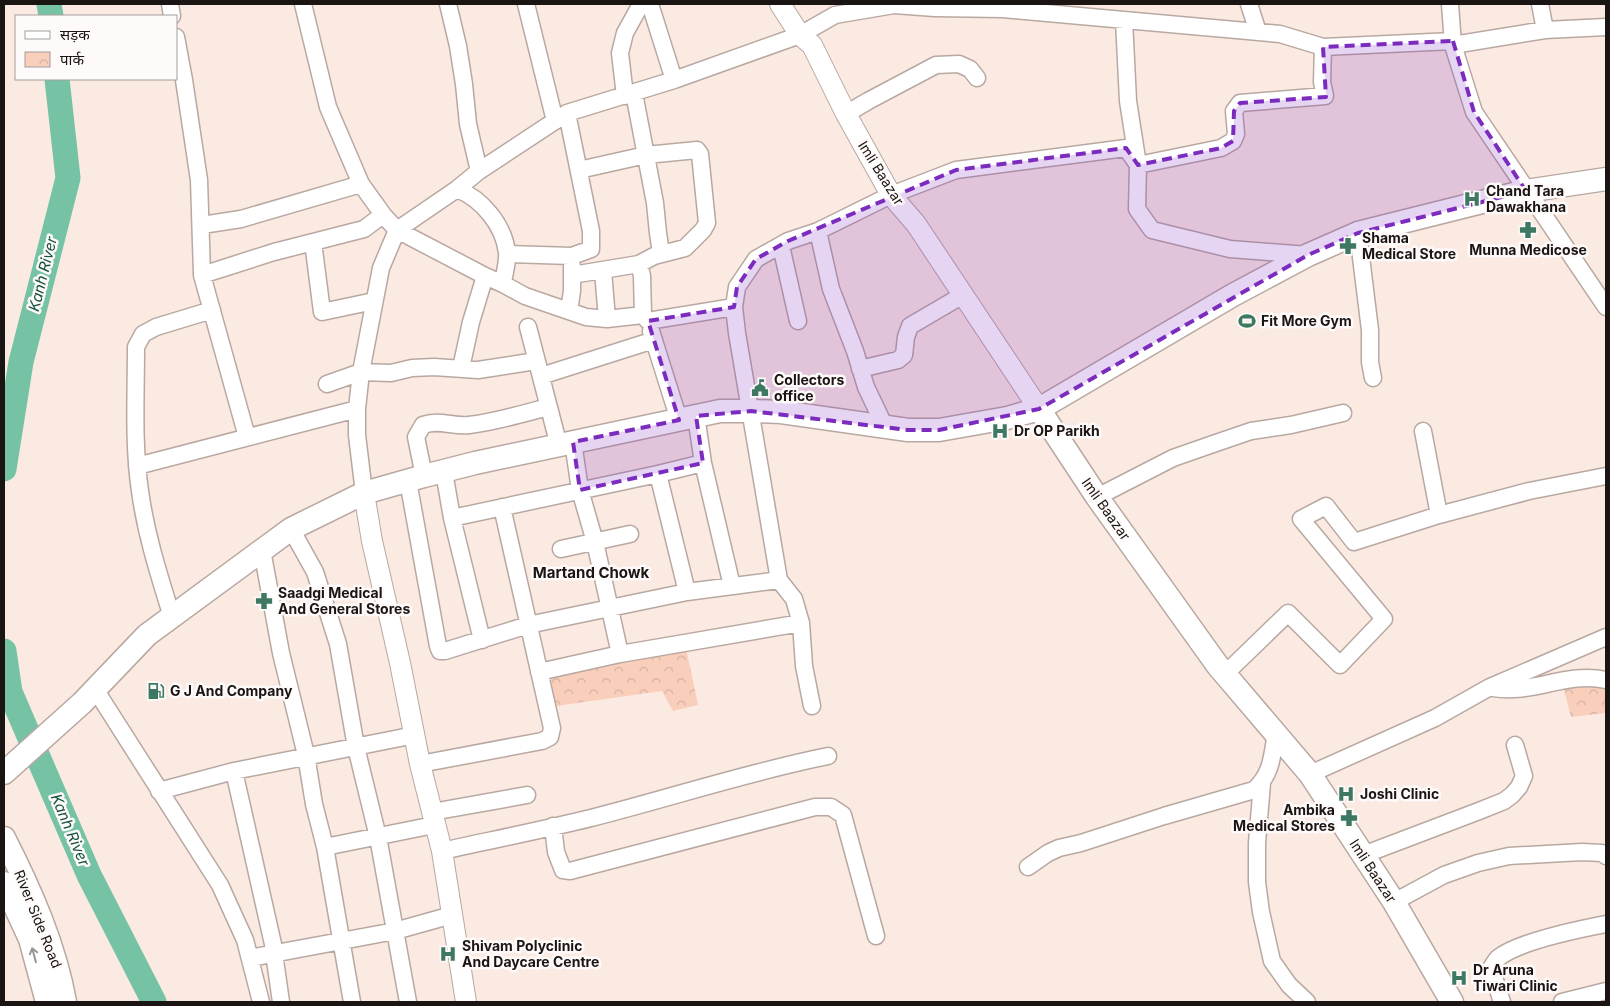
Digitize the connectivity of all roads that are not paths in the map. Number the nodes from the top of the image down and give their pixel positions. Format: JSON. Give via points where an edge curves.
{"nodes":[{"id":1,"x":303,"y":4,"type":"edge"},
{"id":2,"x":448,"y":4,"type":"edge"},
{"id":3,"x":526,"y":4,"type":"edge"},
{"id":4,"x":641,"y":4,"type":"edge"},
{"id":5,"x":650,"y":4,"type":"edge"},
{"id":6,"x":780,"y":4,"type":"edge"},
{"id":7,"x":1249,"y":4,"type":"edge"},
{"id":8,"x":1450,"y":4,"type":"edge"},
{"id":9,"x":1540,"y":4,"type":"edge"},
{"id":10,"x":901,"y":5,"type":"edge"},
{"id":11,"x":842,"y":9,"type":"edge"},
{"id":12,"x":1124,"y":20,"type":"junction"},
{"id":13,"x":1606,"y":27,"type":"edge"},
{"id":14,"x":1545,"y":30,"type":"junction"},
{"id":15,"x":1258,"y":32,"type":"junction"},
{"id":16,"x":800,"y":35,"type":"junction"},
{"id":17,"x":1454,"y":43,"type":"junction"},
{"id":18,"x":1323,"y":47,"type":"junction"},
{"id":19,"x":178,"y":48,"type":"edge"},
{"id":20,"x":977,"y":78,"type":"dead end"},
{"id":21,"x":674,"y":80,"type":"junction"},
{"id":22,"x":630,"y":94,"type":"junction"},
{"id":23,"x":846,"y":114,"type":"junction"},
{"id":24,"x":561,"y":117,"type":"junction"},
{"id":25,"x":646,"y":155,"type":"junction"},
{"id":26,"x":1138,"y":165,"type":"junction"},
{"id":27,"x":579,"y":170,"type":"junction"},
{"id":28,"x":478,"y":171,"type":"junction"},
{"id":29,"x":1606,"y":179,"type":"edge"},
{"id":30,"x":362,"y":184,"type":"junction"},
{"id":31,"x":457,"y":189,"type":"junction"},
{"id":32,"x":1526,"y":191,"type":"junction"},
{"id":33,"x":891,"y":195,"type":"junction"},
{"id":34,"x":384,"y":216,"type":"junction"},
{"id":35,"x":202,"y":225,"type":"junction"},
{"id":36,"x":397,"y":230,"type":"junction"},
{"id":37,"x":818,"y":231,"type":"junction"},
{"id":38,"x":1358,"y":233,"type":"junction"},
{"id":39,"x":313,"y":242,"type":"junction"},
{"id":40,"x":781,"y":246,"type":"junction"},
{"id":41,"x":661,"y":253,"type":"junction"},
{"id":42,"x":508,"y":254,"type":"junction"},
{"id":43,"x":1308,"y":255,"type":"junction"},
{"id":44,"x":572,"y":256,"type":"junction"},
{"id":45,"x":639,"y":264,"type":"junction"},
{"id":46,"x":603,"y":271,"type":"junction"},
{"id":47,"x":202,"y":275,"type":"junction"},
{"id":48,"x":572,"y":275,"type":"junction"},
{"id":49,"x":485,"y":276,"type":"junction"},
{"id":50,"x":503,"y":284,"type":"junction"},
{"id":51,"x":963,"y":295,"type":"junction"},
{"id":52,"x":374,"y":302,"type":"junction"},
{"id":53,"x":734,"y":307,"type":"junction"},
{"id":54,"x":1606,"y":307,"type":"edge"},
{"id":55,"x":212,"y":310,"type":"junction"},
{"id":56,"x":569,"y":311,"type":"junction"},
{"id":57,"x":646,"y":318,"type":"junction"},
{"id":58,"x":607,"y":319,"type":"junction"},
{"id":59,"x":798,"y":321,"type":"dead end"},
{"id":60,"x":528,"y":327,"type":"dead end"},
{"id":61,"x":654,"y":340,"type":"junction"},
{"id":62,"x":461,"y":368,"type":"junction"},
{"id":63,"x":538,"y":368,"type":"junction"},
{"id":64,"x":860,"y":369,"type":"junction"},
{"id":65,"x":361,"y":372,"type":"junction"},
{"id":66,"x":1373,"y":378,"type":"dead end"},
{"id":67,"x":327,"y":384,"type":"dead end"},
{"id":68,"x":548,"y":407,"type":"junction"},
{"id":69,"x":357,"y":409,"type":"junction"},
{"id":70,"x":1039,"y":409,"type":"junction"},
{"id":71,"x":751,"y":410,"type":"junction"},
{"id":72,"x":1343,"y":413,"type":"dead end"},
{"id":73,"x":688,"y":418,"type":"junction"},
{"id":74,"x":885,"y":427,"type":"junction"},
{"id":75,"x":1423,"y":431,"type":"dead end"},
{"id":76,"x":247,"y":437,"type":"junction"},
{"id":77,"x":566,"y":444,"type":"junction"},
{"id":78,"x":703,"y":463,"type":"junction"},
{"id":79,"x":137,"y":466,"type":"junction"},
{"id":80,"x":658,"y":474,"type":"junction"},
{"id":81,"x":425,"y":476,"type":"junction"},
{"id":82,"x":1606,"y":476,"type":"edge"},
{"id":83,"x":580,"y":490,"type":"junction"},
{"id":84,"x":364,"y":493,"type":"junction"},
{"id":85,"x":1097,"y":497,"type":"junction"},
{"id":86,"x":502,"y":507,"type":"junction"},
{"id":87,"x":1439,"y":515,"type":"junction"},
{"id":88,"x":452,"y":518,"type":"junction"},
{"id":89,"x":291,"y":529,"type":"junction"},
{"id":90,"x":630,"y":534,"type":"dead end"},
{"id":91,"x":595,"y":542,"type":"junction"},
{"id":92,"x":262,"y":550,"type":"junction"},
{"id":93,"x":561,"y":550,"type":"dead end"},
{"id":94,"x":779,"y":580,"type":"junction"},
{"id":95,"x":732,"y":586,"type":"junction"},
{"id":96,"x":687,"y":592,"type":"junction"},
{"id":97,"x":610,"y":608,"type":"junction"},
{"id":98,"x":172,"y":616,"type":"junction"},
{"id":99,"x":801,"y":623,"type":"junction"},
{"id":100,"x":528,"y":625,"type":"junction"},
{"id":101,"x":1606,"y":637,"type":"edge"},
{"id":102,"x":482,"y":640,"type":"junction"},
{"id":103,"x":620,"y":654,"type":"junction"},
{"id":104,"x":539,"y":672,"type":"junction"},
{"id":105,"x":1225,"y":674,"type":"junction"},
{"id":106,"x":1606,"y":680,"type":"edge"},
{"id":107,"x":1490,"y":687,"type":"junction"},
{"id":108,"x":89,"y":696,"type":"junction"},
{"id":109,"x":812,"y":706,"type":"dead end"},
{"id":110,"x":1276,"y":733,"type":"junction"},
{"id":111,"x":415,"y":735,"type":"junction"},
{"id":112,"x":1515,"y":745,"type":"dead end"},
{"id":113,"x":356,"y":746,"type":"junction"},
{"id":114,"x":306,"y":755,"type":"junction"},
{"id":115,"x":828,"y":756,"type":"dead end"},
{"id":116,"x":420,"y":764,"type":"junction"},
{"id":117,"x":234,"y":770,"type":"junction"},
{"id":118,"x":4,"y":773,"type":"edge"},
{"id":119,"x":1310,"y":774,"type":"junction"},
{"id":120,"x":1262,"y":783,"type":"junction"},
{"id":121,"x":159,"y":791,"type":"junction"},
{"id":122,"x":527,"y":795,"type":"dead end"},
{"id":123,"x":434,"y":819,"type":"junction"},
{"id":124,"x":553,"y":826,"type":"junction"},
{"id":125,"x":378,"y":837,"type":"junction"},
{"id":126,"x":4,"y":838,"type":"edge"},
{"id":127,"x":325,"y":847,"type":"junction"},
{"id":128,"x":442,"y":851,"type":"junction"},
{"id":129,"x":1363,"y":855,"type":"junction"},
{"id":130,"x":1606,"y":856,"type":"edge"},
{"id":131,"x":1028,"y":867,"type":"dead end"},
{"id":132,"x":4,"y":883,"type":"edge"},
{"id":133,"x":1394,"y":902,"type":"junction"},
{"id":134,"x":452,"y":915,"type":"junction"},
{"id":135,"x":1606,"y":924,"type":"edge"},
{"id":136,"x":396,"y":931,"type":"junction"},
{"id":137,"x":876,"y":936,"type":"dead end"},
{"id":138,"x":342,"y":940,"type":"junction"},
{"id":139,"x":274,"y":953,"type":"junction"},
{"id":140,"x":250,"y":958,"type":"junction"},
{"id":141,"x":1606,"y":991,"type":"edge"},
{"id":142,"x":47,"y":1002,"type":"edge"},
{"id":143,"x":65,"y":1002,"type":"edge"},
{"id":144,"x":262,"y":1002,"type":"edge"},
{"id":145,"x":281,"y":1002,"type":"edge"},
{"id":146,"x":352,"y":1002,"type":"edge"},
{"id":147,"x":408,"y":1002,"type":"edge"},
{"id":148,"x":466,"y":1002,"type":"edge"},
{"id":149,"x":1307,"y":1002,"type":"edge"},
{"id":150,"x":1452,"y":1002,"type":"edge"},
{"id":151,"x":1502,"y":1002,"type":"edge"},
{"id":152,"x":1562,"y":1002,"type":"edge"}],
"edges":[{"from":1,"to":30,"type":"street","via":[[328,107]]},
{"from":2,"to":28,"type":"street"},
{"from":3,"to":24,"type":"street"},
{"from":4,"to":22,"type":"street","via":[[625,33],[620,53]]},
{"from":5,"to":21,"type":"street"},
{"from":6,"to":16,"type":"street","name":"Imli Baazar"},
{"from":7,"to":15,"type":"street"},
{"from":8,"to":17,"type":"street"},
{"from":9,"to":14,"type":"street"},
{"from":10,"to":11,"type":"street"},
{"from":10,"to":12,"type":"street","via":[[1003,9]]},
{"from":11,"to":16,"type":"street"},
{"from":12,"to":15,"type":"street"},
{"from":12,"to":26,"type":"street","via":[[1128,101]]},
{"from":13,"to":14,"type":"street"},
{"from":14,"to":17,"type":"street"},
{"from":15,"to":18,"type":"street","via":[[1280,34]]},
{"from":16,"to":21,"type":"street"},
{"from":16,"to":23,"type":"street","name":"Imli Baazar","via":[[812,45]]},
{"from":17,"to":18,"type":"street"},
{"from":17,"to":32,"type":"street","via":[[1474,112]]},
{"from":18,"to":26,"type":"street","via":[[1322,82],[1326,96],[1240,103],[1234,111],[1236,134],[1233,141],[1222,148]]},
{"from":19,"to":35,"type":"street","via":[[199,180]]},
{"from":20,"to":23,"type":"street","via":[[970,69],[959,64],[936,65]]},
{"from":21,"to":22,"type":"street"},
{"from":22,"to":24,"type":"street"},
{"from":22,"to":25,"type":"street"},
{"from":23,"to":33,"type":"street","name":"Imli Baazar"},
{"from":24,"to":27,"type":"street"},
{"from":24,"to":28,"type":"street"},
{"from":25,"to":27,"type":"street"},
{"from":25,"to":41,"type":"street"},
{"from":25,"to":41,"type":"street","via":[[690,150],[697,150],[700,154],[707,223],[685,248]]},
{"from":26,"to":33,"type":"street","via":[[1126,148],[956,170]]},
{"from":26,"to":43,"type":"street","via":[[1138,209],[1152,230],[1230,249]]},
{"from":27,"to":44,"type":"street","via":[[592,243],[591,249]]},
{"from":28,"to":31,"type":"street"},
{"from":29,"to":32,"type":"main road"},
{"from":30,"to":34,"type":"street"},
{"from":30,"to":35,"type":"street","via":[[241,219]]},
{"from":31,"to":36,"type":"street"},
{"from":31,"to":42,"type":"street","via":[[490,212],[501,230]]},
{"from":32,"to":38,"type":"main road"},
{"from":32,"to":54,"type":"street"},
{"from":33,"to":37,"type":"street"},
{"from":33,"to":51,"type":"street","name":"Imli Baazar","via":[[916,224]]},
{"from":34,"to":36,"type":"street"},
{"from":34,"to":39,"type":"street","via":[[364,229]]},
{"from":35,"to":47,"type":"street"},
{"from":36,"to":49,"type":"street"},
{"from":36,"to":52,"type":"street","via":[[381,268]]},
{"from":37,"to":40,"type":"street"},
{"from":37,"to":64,"type":"street","via":[[831,289]]},
{"from":38,"to":43,"type":"main road"},
{"from":38,"to":66,"type":"street"},
{"from":39,"to":47,"type":"street"},
{"from":39,"to":52,"type":"street","via":[[322,312]]},
{"from":40,"to":53,"type":"street","via":[[756,259],[737,287]]},
{"from":40,"to":59,"type":"street"},
{"from":41,"to":45,"type":"street"},
{"from":42,"to":44,"type":"street"},
{"from":42,"to":50,"type":"street"},
{"from":43,"to":70,"type":"main road","via":[[1233,295]]},
{"from":44,"to":48,"type":"street"},
{"from":45,"to":46,"type":"street"},
{"from":45,"to":57,"type":"street"},
{"from":46,"to":48,"type":"street"},
{"from":46,"to":58,"type":"street"},
{"from":47,"to":55,"type":"street"},
{"from":48,"to":56,"type":"street"},
{"from":49,"to":50,"type":"street"},
{"from":49,"to":62,"type":"street"},
{"from":50,"to":56,"type":"street","via":[[525,296]]},
{"from":51,"to":64,"type":"street","via":[[910,326],[904,355],[898,360]]},
{"from":51,"to":70,"type":"street","name":"Imli Baazar"},
{"from":52,"to":65,"type":"street"},
{"from":53,"to":57,"type":"street"},
{"from":53,"to":71,"type":"street"},
{"from":55,"to":76,"type":"street"},
{"from":55,"to":79,"type":"street","via":[[156,327],[143,334],[136,347]]},
{"from":56,"to":58,"type":"street"},
{"from":57,"to":58,"type":"street"},
{"from":57,"to":61,"type":"street"},
{"from":60,"to":63,"type":"street"},
{"from":61,"to":63,"type":"street"},
{"from":61,"to":73,"type":"street"},
{"from":62,"to":63,"type":"street"},
{"from":62,"to":65,"type":"street","via":[[423,367]]},
{"from":63,"to":68,"type":"street"},
{"from":64,"to":74,"type":"street"},
{"from":65,"to":67,"type":"street"},
{"from":65,"to":69,"type":"street"},
{"from":68,"to":77,"type":"street"},
{"from":68,"to":81,"type":"street","via":[[480,424],[465,426],[436,421],[423,424],[416,437]]},
{"from":69,"to":76,"type":"street"},
{"from":69,"to":84,"type":"street"},
{"from":70,"to":74,"type":"main road","via":[[939,430]]},
{"from":70,"to":85,"type":"main road","name":"Imli Baazar"},
{"from":71,"to":73,"type":"main road","via":[[720,411]]},
{"from":71,"to":74,"type":"main road"},
{"from":71,"to":94,"type":"street"},
{"from":72,"to":85,"type":"street","via":[[1250,431],[1173,458]]},
{"from":73,"to":77,"type":"main road"},
{"from":73,"to":78,"type":"street"},
{"from":75,"to":87,"type":"street"},
{"from":76,"to":79,"type":"street"},
{"from":77,"to":81,"type":"main road"},
{"from":77,"to":83,"type":"street"},
{"from":78,"to":80,"type":"street"},
{"from":78,"to":95,"type":"street"},
{"from":79,"to":98,"type":"street","via":[[150,548]]},
{"from":80,"to":83,"type":"street"},
{"from":80,"to":96,"type":"street"},
{"from":81,"to":84,"type":"main road"},
{"from":81,"to":88,"type":"street"},
{"from":81,"to":102,"type":"street","via":[[438,646],[440,651],[445,651]]},
{"from":82,"to":87,"type":"street","via":[[1529,491]]},
{"from":83,"to":86,"type":"street"},
{"from":83,"to":91,"type":"street"},
{"from":84,"to":89,"type":"main road"},
{"from":84,"to":111,"type":"street"},
{"from":85,"to":105,"type":"main road","name":"Imli Baazar"},
{"from":86,"to":88,"type":"street"},
{"from":86,"to":100,"type":"street"},
{"from":87,"to":105,"type":"street","via":[[1354,542],[1326,506],[1301,519],[1384,619],[1340,665],[1288,613]]},
{"from":88,"to":102,"type":"street"},
{"from":89,"to":92,"type":"main road"},
{"from":89,"to":113,"type":"street","via":[[315,572],[338,644]]},
{"from":90,"to":91,"type":"street"},
{"from":91,"to":93,"type":"street"},
{"from":91,"to":97,"type":"street"},
{"from":92,"to":98,"type":"main road"},
{"from":92,"to":114,"type":"street","via":[[281,653]]},
{"from":94,"to":95,"type":"street"},
{"from":94,"to":99,"type":"street","via":[[794,599]]},
{"from":95,"to":96,"type":"street"},
{"from":96,"to":97,"type":"street"},
{"from":97,"to":100,"type":"street"},
{"from":97,"to":103,"type":"street"},
{"from":98,"to":108,"type":"main road","via":[[147,635]]},
{"from":99,"to":103,"type":"street"},
{"from":99,"to":109,"type":"street","via":[[804,666]]},
{"from":100,"to":102,"type":"street"},
{"from":100,"to":104,"type":"street"},
{"from":101,"to":107,"type":"street"},
{"from":103,"to":104,"type":"street"},
{"from":104,"to":116,"type":"street","via":[[552,728],[550,736],[542,741]]},
{"from":105,"to":110,"type":"main road","name":"Imli Baazar"},
{"from":106,"to":107,"type":"street","via":[[1567,678],[1519,689]]},
{"from":107,"to":119,"type":"street","via":[[1435,718]]},
{"from":108,"to":118,"type":"main road"},
{"from":108,"to":121,"type":"street"},
{"from":110,"to":119,"type":"main road","name":"Imli Baazar"},
{"from":110,"to":120,"type":"street","via":[[1271,766]]},
{"from":111,"to":113,"type":"street"},
{"from":111,"to":116,"type":"street"},
{"from":112,"to":129,"type":"street","via":[[1524,776],[1519,787],[1504,801]]},
{"from":113,"to":114,"type":"street"},
{"from":113,"to":125,"type":"street"},
{"from":114,"to":117,"type":"street"},
{"from":114,"to":127,"type":"street"},
{"from":115,"to":124,"type":"street"},
{"from":116,"to":123,"type":"street"},
{"from":117,"to":121,"type":"street"},
{"from":117,"to":139,"type":"street"},
{"from":119,"to":129,"type":"main road","name":"Imli Baazar"},
{"from":120,"to":131,"type":"street","via":[[1254,790],[1059,848]]},
{"from":120,"to":149,"type":"street","via":[[1257,843],[1261,912],[1272,961],[1289,985]]},
{"from":121,"to":140,"type":"street","via":[[220,885]]},
{"from":122,"to":123,"type":"street"},
{"from":123,"to":125,"type":"street"},
{"from":123,"to":128,"type":"street"},
{"from":124,"to":128,"type":"street"},
{"from":124,"to":137,"type":"street","via":[[556,852],[563,870],[570,871],[772,817],[815,807],[831,807],[843,815]]},
{"from":125,"to":127,"type":"street"},
{"from":125,"to":136,"type":"street"},
{"from":126,"to":143,"type":"main road","name":"River Side Road","via":[[37,909],[60,974]]},
{"from":127,"to":138,"type":"street"},
{"from":128,"to":134,"type":"street"},
{"from":129,"to":133,"type":"main road","name":"Imli Baazar"},
{"from":130,"to":133,"type":"street","via":[[1582,852],[1509,856],[1444,875]]},
{"from":142,"to":132,"type":"main road","name":"River Side Road","one_way":true,"via":[[30,939]]},
{"from":133,"to":150,"type":"main road","name":"Imli Baazar"},
{"from":134,"to":136,"type":"street"},
{"from":134,"to":148,"type":"street"},
{"from":135,"to":151,"type":"street","via":[[1528,943],[1497,959],[1491,968]]},
{"from":136,"to":138,"type":"street"},
{"from":136,"to":147,"type":"street"},
{"from":138,"to":139,"type":"street"},
{"from":138,"to":146,"type":"street"},
{"from":139,"to":140,"type":"street"},
{"from":139,"to":145,"type":"street"},
{"from":140,"to":144,"type":"street"},
{"from":141,"to":152,"type":"street"}]}
